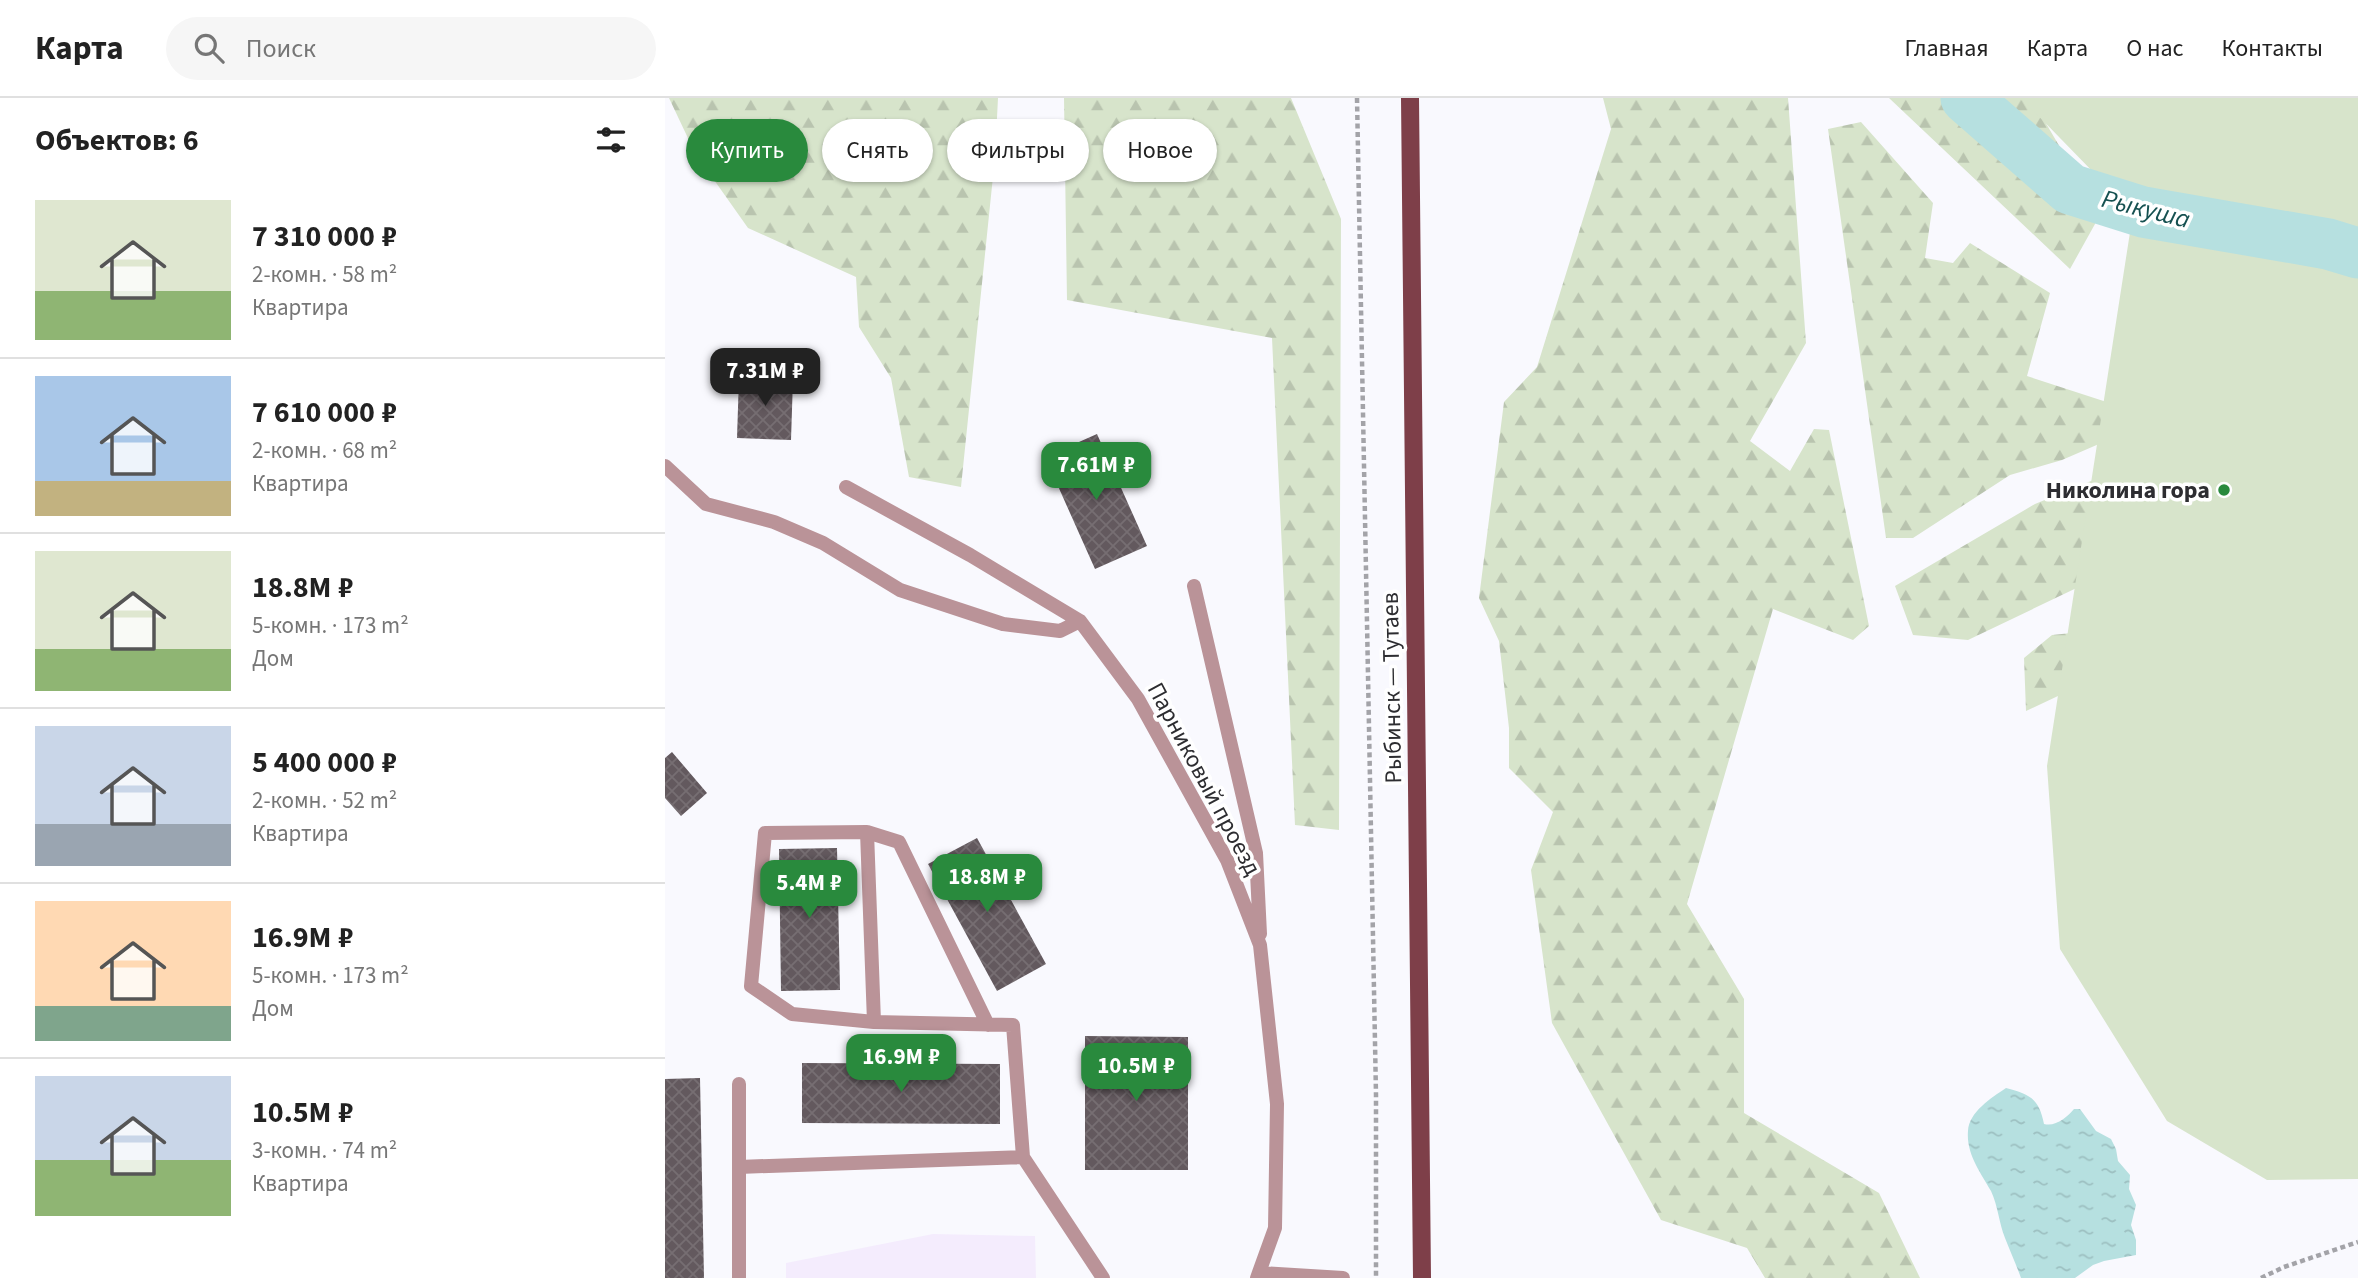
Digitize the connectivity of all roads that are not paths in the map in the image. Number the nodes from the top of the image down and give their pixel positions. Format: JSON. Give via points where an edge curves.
{"nodes":[{"id":1,"x":1410,"y":98,"type":"edge"},
{"id":2,"x":665,"y":466,"type":"edge"},
{"id":3,"x":846,"y":487,"type":"dead end"},
{"id":4,"x":1194,"y":586,"type":"dead end"},
{"id":5,"x":1080,"y":621,"type":"junction"},
{"id":6,"x":867,"y":832,"type":"junction"},
{"id":7,"x":1260,"y":946,"type":"junction"},
{"id":8,"x":874,"y":1022,"type":"junction"},
{"id":9,"x":988,"y":1025,"type":"junction"},
{"id":10,"x":739,"y":1084,"type":"dead end"},
{"id":11,"x":1023,"y":1157,"type":"junction"},
{"id":12,"x":739,"y":1167,"type":"junction"},
{"id":13,"x":1259,"y":1275,"type":"edge"},
{"id":14,"x":739,"y":1278,"type":"edge"},
{"id":15,"x":1103,"y":1278,"type":"edge"},
{"id":16,"x":1343,"y":1278,"type":"edge"},
{"id":17,"x":1422,"y":1278,"type":"edge"}],
"edges":[{"from":1,"to":17,"type":"main road","name":"Рыбинск — Тутаев"},
{"from":2,"to":5,"type":"lane","via":[[706,504],[773,522],[823,542],[900,590],[1003,624],[1060,631]]},
{"from":3,"to":5,"type":"lane","name":"Парниковый проезд"},
{"from":4,"to":7,"type":"lane","via":[[1257,853]]},
{"from":5,"to":7,"type":"lane","name":"Парниковый проезд","via":[[1138,699],[1227,860]]},
{"from":6,"to":8,"type":"lane"},
{"from":6,"to":8,"type":"lane","via":[[765,833],[751,986],[792,1014]]},
{"from":6,"to":9,"type":"lane","via":[[899,842]]},
{"from":7,"to":13,"type":"lane","name":"Парниковый проезд","via":[[1277,1104],[1275,1228]]},
{"from":8,"to":9,"type":"lane"},
{"from":9,"to":11,"type":"lane","via":[[1013,1026]]},
{"from":10,"to":12,"type":"lane"},
{"from":11,"to":12,"type":"lane"},
{"from":11,"to":15,"type":"lane"},
{"from":12,"to":14,"type":"lane"},
{"from":13,"to":16,"type":"lane"}]}
